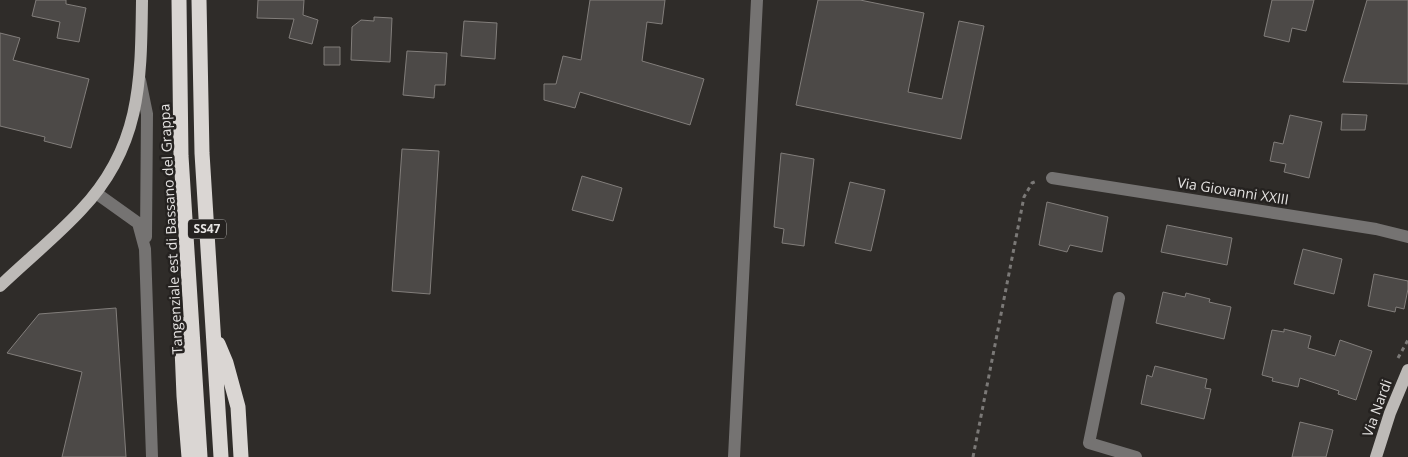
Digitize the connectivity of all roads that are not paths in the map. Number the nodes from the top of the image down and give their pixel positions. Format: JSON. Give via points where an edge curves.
{"nodes":[{"id":1,"x":142,"y":0,"type":"edge"},
{"id":2,"x":179,"y":0,"type":"edge"},
{"id":3,"x":198,"y":0,"type":"edge"},
{"id":4,"x":757,"y":0,"type":"edge"},
{"id":5,"x":140,"y":80,"type":"junction"},
{"id":6,"x":1052,"y":178,"type":"road end"},
{"id":7,"x":96,"y":193,"type":"junction"},
{"id":8,"x":1408,"y":237,"type":"edge"},
{"id":9,"x":186,"y":241,"type":"junction"},
{"id":10,"x":145,"y":249,"type":"junction"},
{"id":11,"x":0,"y":286,"type":"edge"},
{"id":12,"x":1119,"y":298,"type":"dead end"},
{"id":13,"x":213,"y":332,"type":"junction"},
{"id":14,"x":1408,"y":370,"type":"edge"},
{"id":15,"x":152,"y":457,"type":"edge"},
{"id":16,"x":189,"y":457,"type":"edge"},
{"id":17,"x":200,"y":457,"type":"edge"},
{"id":18,"x":222,"y":457,"type":"edge"},
{"id":19,"x":241,"y":457,"type":"edge"},
{"id":20,"x":734,"y":457,"type":"edge"},
{"id":21,"x":1136,"y":457,"type":"edge"},
{"id":22,"x":1376,"y":457,"type":"edge"}],
"edges":[{"from":1,"to":5,"type":"main road"},
{"from":2,"to":9,"type":"highway","name":"Tangenziale est di Bassano del Grappa","number":"SS47","via":[[181,156]]},
{"from":3,"to":13,"type":"highway","number":"SS47","via":[[202,153]]},
{"from":4,"to":20,"type":"street"},
{"from":5,"to":7,"type":"main road","via":[[125,144]]},
{"from":5,"to":10,"type":"street","via":[[147,114]]},
{"from":6,"to":8,"type":"street","name":"Via Giovanni XXIII","via":[[1376,229]]},
{"from":7,"to":10,"type":"street","via":[[138,223]]},
{"from":7,"to":11,"type":"main road","via":[[69,223]]},
{"from":9,"to":16,"type":"highway","via":[[180,270],[180,306]]},
{"from":9,"to":17,"type":"highway","name":"Tangenziale est di Bassano del Grappa","number":"SS47"},
{"from":10,"to":15,"type":"street"},
{"from":12,"to":21,"type":"street","via":[[1090,443]]},
{"from":13,"to":18,"type":"highway","number":"SS47"},
{"from":13,"to":19,"type":"highway","via":[[226,363],[238,407]]},
{"from":14,"to":22,"type":"main road","name":"Via Nardi"}]}
